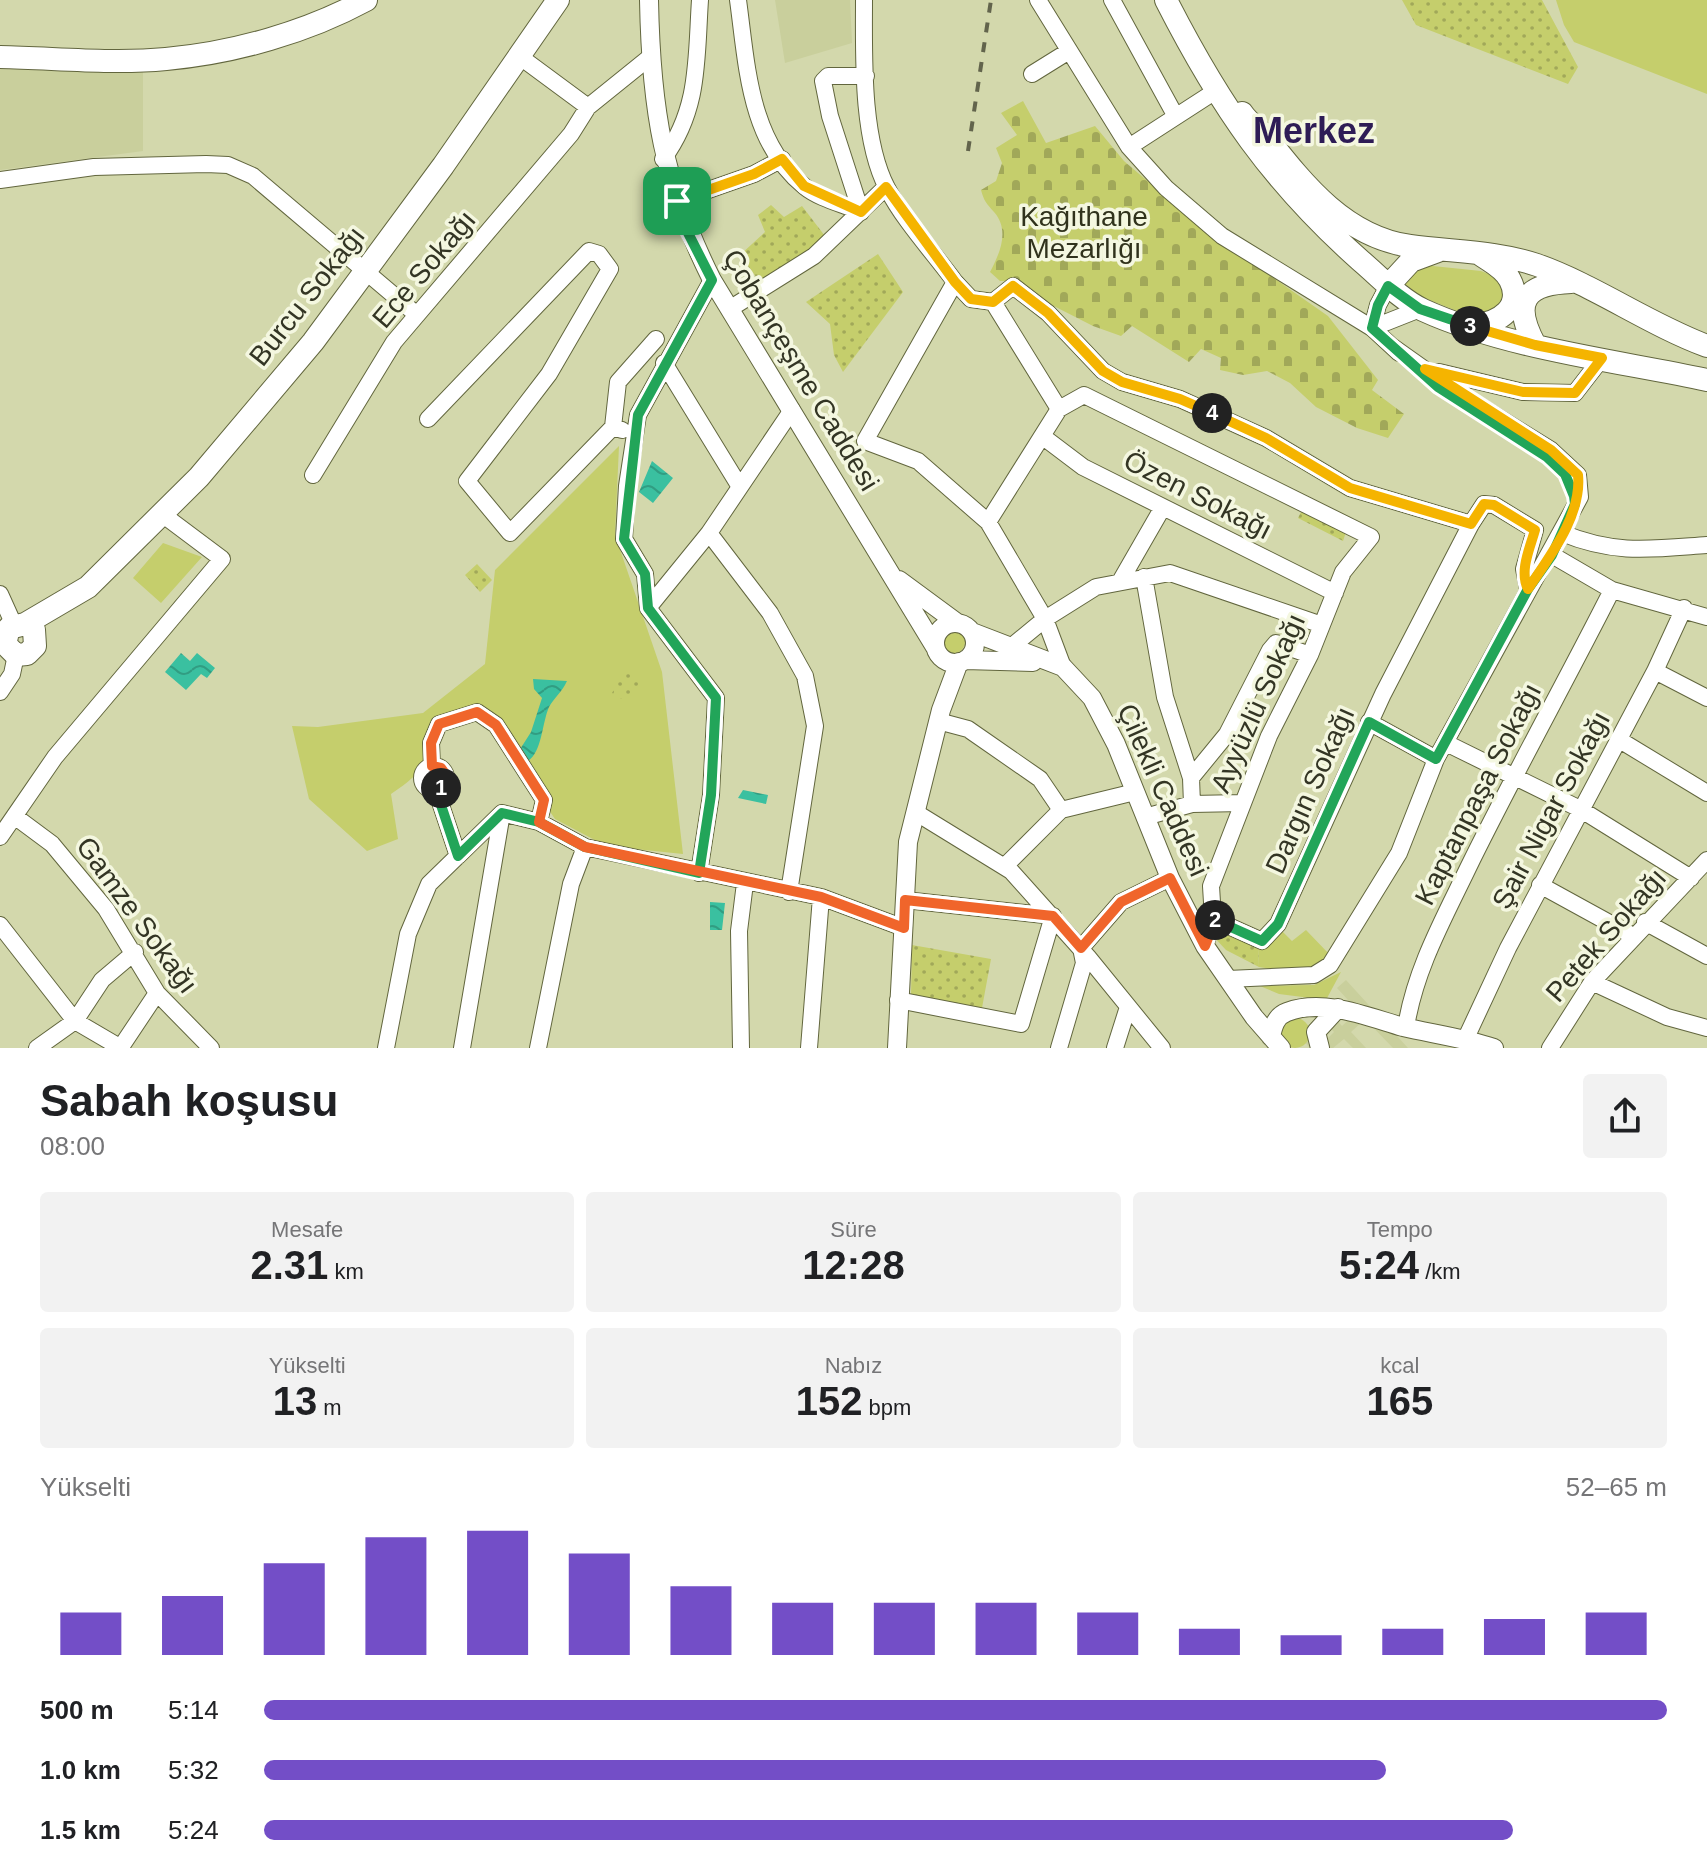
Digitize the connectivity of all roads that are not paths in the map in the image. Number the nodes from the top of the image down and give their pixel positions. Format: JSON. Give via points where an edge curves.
{"nodes":[{"id":1,"x":342,"y":0,"type":"edge"},
{"id":2,"x":366,"y":0,"type":"edge"},
{"id":3,"x":558,"y":0,"type":"edge"},
{"id":4,"x":649,"y":0,"type":"edge"},
{"id":5,"x":700,"y":0,"type":"edge"},
{"id":6,"x":738,"y":0,"type":"edge"},
{"id":7,"x":864,"y":0,"type":"edge"},
{"id":8,"x":1038,"y":0,"type":"edge"},
{"id":9,"x":1112,"y":0,"type":"edge"},
{"id":10,"x":1166,"y":0,"type":"edge"},
{"id":11,"x":1180,"y":0,"type":"edge"},
{"id":12,"x":0,"y":45,"type":"edge"},
{"id":13,"x":1069,"y":51,"type":"junction"},
{"id":14,"x":519,"y":56,"type":"junction"},
{"id":15,"x":0,"y":57,"type":"edge"},
{"id":16,"x":650,"y":57,"type":"junction"},
{"id":17,"x":1032,"y":74,"type":"dead end"},
{"id":18,"x":866,"y":76,"type":"junction"},
{"id":19,"x":1214,"y":92,"type":"junction"},
{"id":20,"x":588,"y":107,"type":"junction"},
{"id":21,"x":1175,"y":115,"type":"junction"},
{"id":22,"x":1129,"y":147,"type":"junction"},
{"id":23,"x":663,"y":159,"type":"junction"},
{"id":24,"x":782,"y":159,"type":"junction"},
{"id":25,"x":0,"y":180,"type":"edge"},
{"id":26,"x":886,"y":187,"type":"junction"},
{"id":27,"x":677,"y":201,"type":"junction"},
{"id":28,"x":861,"y":212,"type":"junction"},
{"id":29,"x":1446,"y":249,"type":"junction"},
{"id":30,"x":1478,"y":253,"type":"junction"},
{"id":31,"x":365,"y":272,"type":"junction"},
{"id":32,"x":712,"y":280,"type":"junction"},
{"id":33,"x":955,"y":282,"type":"junction"},
{"id":34,"x":1581,"y":282,"type":"junction"},
{"id":35,"x":1388,"y":286,"type":"junction"},
{"id":36,"x":993,"y":302,"type":"junction"},
{"id":37,"x":731,"y":308,"type":"junction"},
{"id":38,"x":1420,"y":309,"type":"junction"},
{"id":39,"x":417,"y":315,"type":"junction"},
{"id":40,"x":1470,"y":326,"type":"junction"},
{"id":41,"x":1372,"y":328,"type":"junction"},
{"id":42,"x":656,"y":339,"type":"dead end"},
{"id":43,"x":1535,"y":345,"type":"junction"},
{"id":44,"x":1707,"y":346,"type":"edge"},
{"id":45,"x":1602,"y":358,"type":"junction"},
{"id":46,"x":664,"y":363,"type":"junction"},
{"id":47,"x":1422,"y":371,"type":"junction"},
{"id":48,"x":1707,"y":380,"type":"edge"},
{"id":49,"x":1059,"y":409,"type":"junction"},
{"id":50,"x":792,"y":410,"type":"junction"},
{"id":51,"x":428,"y":419,"type":"dead end"},
{"id":52,"x":613,"y":427,"type":"junction"},
{"id":53,"x":635,"y":435,"type":"junction"},
{"id":54,"x":1042,"y":436,"type":"junction"},
{"id":55,"x":313,"y":475,"type":"dead end"},
{"id":56,"x":740,"y":487,"type":"junction"},
{"id":57,"x":1163,"y":507,"type":"junction"},
{"id":58,"x":162,"y":514,"type":"junction"},
{"id":59,"x":988,"y":522,"type":"junction"},
{"id":60,"x":1471,"y":524,"type":"junction"},
{"id":61,"x":709,"y":533,"type":"junction"},
{"id":62,"x":1562,"y":533,"type":"junction"},
{"id":63,"x":1707,"y":545,"type":"edge"},
{"id":64,"x":1552,"y":555,"type":"junction"},
{"id":65,"x":891,"y":574,"type":"junction"},
{"id":66,"x":1144,"y":577,"type":"junction"},
{"id":67,"x":1121,"y":580,"type":"junction"},
{"id":68,"x":1528,"y":589,"type":"junction"},
{"id":69,"x":1612,"y":590,"type":"junction"},
{"id":70,"x":1335,"y":593,"type":"junction"},
{"id":71,"x":0,"y":594,"type":"edge"},
{"id":72,"x":648,"y":608,"type":"junction"},
{"id":73,"x":1684,"y":608,"type":"junction"},
{"id":74,"x":1707,"y":617,"type":"edge"},
{"id":75,"x":1045,"y":619,"type":"junction"},
{"id":76,"x":1322,"y":625,"type":"junction"},
{"id":77,"x":964,"y":627,"type":"junction"},
{"id":78,"x":13,"y":639,"type":"edge"},
{"id":79,"x":1011,"y":647,"type":"junction"},
{"id":80,"x":936,"y":650,"type":"junction"},
{"id":81,"x":1310,"y":655,"type":"junction"},
{"id":82,"x":962,"y":661,"type":"junction"},
{"id":83,"x":1044,"y":662,"type":"junction"},
{"id":84,"x":1063,"y":667,"type":"junction"},
{"id":85,"x":1655,"y":671,"type":"junction"},
{"id":86,"x":0,"y":692,"type":"edge"},
{"id":87,"x":1707,"y":698,"type":"edge"},
{"id":88,"x":939,"y":716,"type":"junction"},
{"id":89,"x":1369,"y":722,"type":"junction"},
{"id":90,"x":1618,"y":739,"type":"junction"},
{"id":91,"x":1446,"y":743,"type":"junction"},
{"id":92,"x":1436,"y":759,"type":"junction"},
{"id":93,"x":1513,"y":775,"type":"junction"},
{"id":94,"x":1191,"y":778,"type":"junction"},
{"id":95,"x":1135,"y":792,"type":"junction"},
{"id":96,"x":1707,"y":793,"type":"edge"},
{"id":97,"x":1242,"y":803,"type":"junction"},
{"id":98,"x":1192,"y":804,"type":"junction"},
{"id":99,"x":1580,"y":809,"type":"junction"},
{"id":100,"x":1061,"y":810,"type":"junction"},
{"id":101,"x":915,"y":812,"type":"junction"},
{"id":102,"x":502,"y":813,"type":"junction"},
{"id":103,"x":1145,"y":817,"type":"junction"},
{"id":104,"x":17,"y":818,"type":"junction"},
{"id":105,"x":539,"y":822,"type":"junction"},
{"id":106,"x":0,"y":837,"type":"edge"},
{"id":107,"x":585,"y":847,"type":"junction"},
{"id":108,"x":458,"y":856,"type":"junction"},
{"id":109,"x":1706,"y":863,"type":"edge"},
{"id":110,"x":1005,"y":866,"type":"junction"},
{"id":111,"x":699,"y":873,"type":"junction"},
{"id":112,"x":1170,"y":878,"type":"junction"},
{"id":113,"x":1691,"y":878,"type":"junction"},
{"id":114,"x":745,"y":883,"type":"junction"},
{"id":115,"x":1540,"y":885,"type":"junction"},
{"id":116,"x":789,"y":892,"type":"junction"},
{"id":117,"x":821,"y":897,"type":"junction"},
{"id":118,"x":905,"y":900,"type":"junction"},
{"id":119,"x":1053,"y":916,"type":"junction"},
{"id":120,"x":1213,"y":919,"type":"junction"},
{"id":121,"x":1645,"y":922,"type":"junction"},
{"id":122,"x":0,"y":925,"type":"edge"},
{"id":123,"x":904,"y":928,"type":"junction"},
{"id":124,"x":1633,"y":936,"type":"junction"},
{"id":125,"x":1205,"y":946,"type":"junction"},
{"id":126,"x":1081,"y":948,"type":"junction"},
{"id":127,"x":135,"y":952,"type":"junction"},
{"id":128,"x":1707,"y":956,"type":"edge"},
{"id":129,"x":1228,"y":979,"type":"junction"},
{"id":130,"x":1592,"y":982,"type":"junction"},
{"id":131,"x":157,"y":993,"type":"junction"},
{"id":132,"x":1242,"y":997,"type":"junction"},
{"id":133,"x":898,"y":1000,"type":"junction"},
{"id":134,"x":1128,"y":1007,"type":"junction"},
{"id":135,"x":1338,"y":1008,"type":"junction"},
{"id":136,"x":1292,"y":1012,"type":"junction"},
{"id":137,"x":75,"y":1021,"type":"junction"},
{"id":138,"x":1406,"y":1027,"type":"junction"},
{"id":139,"x":1707,"y":1028,"type":"edge"},
{"id":140,"x":1466,"y":1038,"type":"junction"},
{"id":141,"x":1431,"y":1040,"type":"edge"},
{"id":142,"x":1276,"y":1042,"type":"edge"},
{"id":143,"x":1315,"y":1043,"type":"edge"},
{"id":144,"x":37,"y":1048,"type":"edge"},
{"id":145,"x":121,"y":1048,"type":"edge"},
{"id":146,"x":211,"y":1048,"type":"edge"},
{"id":147,"x":386,"y":1048,"type":"edge"},
{"id":148,"x":462,"y":1048,"type":"edge"},
{"id":149,"x":538,"y":1048,"type":"edge"},
{"id":150,"x":741,"y":1048,"type":"edge"},
{"id":151,"x":809,"y":1048,"type":"edge"},
{"id":152,"x":897,"y":1048,"type":"edge"},
{"id":153,"x":1059,"y":1048,"type":"edge"},
{"id":154,"x":1115,"y":1048,"type":"edge"},
{"id":155,"x":1162,"y":1048,"type":"edge"},
{"id":156,"x":1494,"y":1048,"type":"edge"},
{"id":157,"x":1550,"y":1048,"type":"edge"}],
"edges":[{"from":1,"to":12,"type":"main road","via":[[294,20],[184,45]]},
{"from":2,"to":15,"type":"main road","via":[[334,17],[270,38],[166,59]]},
{"from":3,"to":14,"type":"main road","name":"Burcu Sokağı"},
{"from":4,"to":16,"type":"street","name":"Çobançeşme Caddesi"},
{"from":5,"to":23,"type":"street","via":[[695,91],[679,138]]},
{"from":6,"to":24,"type":"street","via":[[752,97],[766,141]]},
{"from":7,"to":18,"type":"street"},
{"from":8,"to":13,"type":"street"},
{"from":9,"to":21,"type":"street"},
{"from":10,"to":19,"type":"main road"},
{"from":11,"to":29,"type":"main road","via":[[1245,118],[1325,207],[1376,237]]},
{"from":13,"to":17,"type":"street"},
{"from":13,"to":22,"type":"street"},
{"from":14,"to":20,"type":"street"},
{"from":14,"to":31,"type":"main road","name":"Burcu Sokağı"},
{"from":16,"to":20,"type":"street","name":"Ece Sokağı"},
{"from":16,"to":23,"type":"street","name":"Çobançeşme Caddesi"},
{"from":18,"to":26,"type":"street","via":[[872,136]]},
{"from":18,"to":28,"type":"street","via":[[828,76],[823,81]]},
{"from":19,"to":21,"type":"street"},
{"from":19,"to":35,"type":"main road","via":[[1310,216]]},
{"from":20,"to":39,"type":"street","name":"Ece Sokağı","via":[[571,134]]},
{"from":21,"to":22,"type":"street"},
{"from":22,"to":41,"type":"street","via":[[1166,188],[1222,236]]},
{"from":23,"to":27,"type":"street","name":"Çobançeşme Caddesi"},
{"from":24,"to":27,"type":"street"},
{"from":24,"to":28,"type":"street","via":[[804,186]]},
{"from":25,"to":31,"type":"street","via":[[94,167],[228,165],[253,176]]},
{"from":26,"to":28,"type":"street"},
{"from":26,"to":33,"type":"street"},
{"from":27,"to":32,"type":"street","name":"Çobançeşme Caddesi"},
{"from":28,"to":37,"type":"street","via":[[814,256]]},
{"from":29,"to":30,"type":"main road"},
{"from":29,"to":35,"type":"main road","via":[[1411,261]]},
{"from":30,"to":34,"type":"main road","via":[[1537,265]]},
{"from":30,"to":40,"type":"main road","via":[[1502,270],[1514,295],[1501,319]]},
{"from":31,"to":39,"type":"street"},
{"from":31,"to":58,"type":"main road","name":"Burcu Sokağı","via":[[313,342]]},
{"from":32,"to":37,"type":"street","name":"Çobançeşme Caddesi"},
{"from":32,"to":46,"type":"street"},
{"from":33,"to":36,"type":"street","via":[[971,299]]},
{"from":33,"to":59,"type":"street","via":[[865,441],[918,461]]},
{"from":34,"to":43,"type":"main road","via":[[1545,283],[1533,290],[1524,315]]},
{"from":34,"to":44,"type":"main road","via":[[1667,331]]},
{"from":35,"to":38,"type":"main road"},
{"from":35,"to":41,"type":"street"},
{"from":36,"to":49,"type":"street"},
{"from":36,"to":60,"type":"street","via":[[1013,286],[1048,313],[1103,371],[1122,382],[1180,399],[1266,438],[1350,488]]},
{"from":37,"to":50,"type":"street","name":"Çobançeşme Caddesi"},
{"from":38,"to":40,"type":"main road"},
{"from":38,"to":41,"type":"street"},
{"from":39,"to":55,"type":"street","name":"Ece Sokağı","via":[[394,342]]},
{"from":40,"to":43,"type":"main road"},
{"from":41,"to":47,"type":"street"},
{"from":42,"to":52,"type":"street","via":[[618,382]]},
{"from":43,"to":45,"type":"main road"},
{"from":45,"to":47,"type":"street","via":[[1575,393],[1523,392]]},
{"from":45,"to":48,"type":"main road"},
{"from":46,"to":53,"type":"street","via":[[638,415]]},
{"from":46,"to":56,"type":"street"},
{"from":47,"to":62,"type":"street","via":[[1560,458],[1578,475],[1580,497]]},
{"from":49,"to":54,"type":"street"},
{"from":49,"to":70,"type":"street","name":"Ayyüzlü Sokağı","via":[[1084,395],[1371,537],[1343,572]]},
{"from":50,"to":56,"type":"street"},
{"from":50,"to":65,"type":"street","name":"Çobançeşme Caddesi"},
{"from":51,"to":52,"type":"street","via":[[589,251],[599,254],[610,269],[549,374],[467,481],[510,533]]},
{"from":52,"to":53,"type":"street"},
{"from":53,"to":72,"type":"street","via":[[624,539],[645,574]]},
{"from":54,"to":57,"type":"street","name":"Özen Sokağı","via":[[1083,467]]},
{"from":54,"to":59,"type":"street"},
{"from":56,"to":61,"type":"street"},
{"from":57,"to":67,"type":"street"},
{"from":57,"to":70,"type":"street","name":"Özen Sokağı"},
{"from":58,"to":78,"type":"main road","name":"Burcu Sokağı","via":[[70,599],[68,611]]},
{"from":58,"to":104,"type":"street","via":[[222,559],[55,757]]},
{"from":59,"to":75,"type":"street"},
{"from":60,"to":68,"type":"street","via":[[1484,504],[1535,530],[1524,569]]},
{"from":60,"to":89,"type":"street","name":"Dargın Sokağı"},
{"from":61,"to":72,"type":"street"},
{"from":61,"to":116,"type":"street","via":[[770,613],[805,676],[815,726]]},
{"from":62,"to":63,"type":"street","via":[[1593,546],[1628,551]]},
{"from":62,"to":64,"type":"street"},
{"from":64,"to":68,"type":"street"},
{"from":64,"to":69,"type":"street"},
{"from":65,"to":77,"type":"street","name":"Çobançeşme Caddesi"},
{"from":65,"to":80,"type":"street","name":"Çobançeşme Caddesi"},
{"from":66,"to":67,"type":"street"},
{"from":66,"to":76,"type":"street","via":[[1170,573]]},
{"from":66,"to":94,"type":"street","via":[[1165,697]]},
{"from":67,"to":75,"type":"street","via":[[1096,587]]},
{"from":68,"to":91,"type":"street"},
{"from":69,"to":73,"type":"street"},
{"from":69,"to":93,"type":"street","name":"Kaptanpaşa Sokağı"},
{"from":70,"to":76,"type":"street","name":"Ayyüzlü Sokağı"},
{"from":71,"to":78,"type":"street"},
{"from":72,"to":111,"type":"street","via":[[716,698],[711,795]]},
{"from":73,"to":74,"type":"street"},
{"from":73,"to":85,"type":"street","name":"Şair Nigar Sokağı"},
{"from":75,"to":79,"type":"street"},
{"from":75,"to":84,"type":"street"},
{"from":76,"to":81,"type":"street","name":"Ayyüzlü Sokağı"},
{"from":77,"to":79,"type":"street"},
{"from":77,"to":80,"type":"street","via":[[939,629]]},
{"from":77,"to":82,"type":"street","via":[[975,644]]},
{"from":78,"to":86,"type":"street","via":[[12,674]]},
{"from":79,"to":83,"type":"street"},
{"from":80,"to":82,"type":"street","via":[[947,661]]},
{"from":80,"to":88,"type":"street"},
{"from":81,"to":94,"type":"street","via":[[1276,643],[1227,734]]},
{"from":81,"to":97,"type":"street","name":"Ayyüzlü Sokağı"},
{"from":82,"to":83,"type":"street"},
{"from":82,"to":88,"type":"street"},
{"from":83,"to":84,"type":"street"},
{"from":84,"to":95,"type":"street","name":"Çilekli Caddesi","via":[[1092,698]]},
{"from":85,"to":87,"type":"street"},
{"from":85,"to":90,"type":"street","name":"Şair Nigar Sokağı"},
{"from":88,"to":100,"type":"street","via":[[968,729],[1040,779]]},
{"from":88,"to":101,"type":"street"},
{"from":89,"to":92,"type":"street"},
{"from":89,"to":120,"type":"street","name":"Dargın Sokağı","via":[[1278,924],[1262,941]]},
{"from":90,"to":96,"type":"street"},
{"from":90,"to":99,"type":"street","name":"Şair Nigar Sokağı"},
{"from":91,"to":92,"type":"street"},
{"from":91,"to":93,"type":"street"},
{"from":92,"to":129,"type":"street","via":[[1399,853],[1330,965],[1314,975]]},
{"from":93,"to":99,"type":"street"},
{"from":93,"to":138,"type":"street","name":"Kaptanpaşa Sokağı","via":[[1412,988]]},
{"from":94,"to":98,"type":"street"},
{"from":95,"to":100,"type":"street"},
{"from":95,"to":103,"type":"street","name":"Çilekli Caddesi"},
{"from":97,"to":98,"type":"street"},
{"from":97,"to":120,"type":"street","name":"Ayyüzlü Sokağı","via":[[1211,886]]},
{"from":98,"to":103,"type":"street"},
{"from":99,"to":113,"type":"street"},
{"from":99,"to":115,"type":"street","name":"Şair Nigar Sokağı"},
{"from":100,"to":110,"type":"street"},
{"from":101,"to":110,"type":"street"},
{"from":101,"to":118,"type":"street"},
{"from":102,"to":105,"type":"street"},
{"from":102,"to":108,"type":"street"},
{"from":102,"to":148,"type":"street"},
{"from":103,"to":112,"type":"street","name":"Çilekli Caddesi"},
{"from":104,"to":106,"type":"street"},
{"from":104,"to":127,"type":"street","name":"Gamze Sokağı","via":[[52,844]]},
{"from":105,"to":107,"type":"street"},
{"from":105,"to":108,"type":"street","via":[[544,800],[496,725],[477,712],[439,724],[431,743],[432,766],[446,775],[436,790]]},
{"from":107,"to":111,"type":"street"},
{"from":107,"to":149,"type":"street","via":[[571,884]]},
{"from":108,"to":147,"type":"street","via":[[429,884],[408,934]]},
{"from":109,"to":113,"type":"street","name":"Petek Sokağı"},
{"from":110,"to":119,"type":"street"},
{"from":111,"to":114,"type":"street"},
{"from":112,"to":125,"type":"street","name":"Çilekli Caddesi"},
{"from":112,"to":126,"type":"street","via":[[1121,902]]},
{"from":113,"to":121,"type":"street","name":"Petek Sokağı"},
{"from":114,"to":116,"type":"street"},
{"from":114,"to":150,"type":"street","via":[[739,931]]},
{"from":115,"to":124,"type":"street"},
{"from":115,"to":140,"type":"street","name":"Şair Nigar Sokağı"},
{"from":116,"to":117,"type":"street"},
{"from":117,"to":123,"type":"street"},
{"from":117,"to":151,"type":"street"},
{"from":118,"to":119,"type":"street"},
{"from":118,"to":123,"type":"street"},
{"from":119,"to":126,"type":"street"},
{"from":119,"to":133,"type":"street","via":[[1021,1024]]},
{"from":120,"to":125,"type":"street","name":"Ayyüzlü Sokağı"},
{"from":121,"to":124,"type":"street","name":"Petek Sokağı"},
{"from":121,"to":128,"type":"street"},
{"from":122,"to":137,"type":"street"},
{"from":123,"to":133,"type":"street"},
{"from":124,"to":130,"type":"street","name":"Petek Sokağı"},
{"from":125,"to":129,"type":"street","name":"Çilekli Caddesi"},
{"from":126,"to":134,"type":"street"},
{"from":126,"to":153,"type":"street","via":[[1084,963]]},
{"from":127,"to":131,"type":"street","name":"Gamze Sokağı"},
{"from":127,"to":137,"type":"street","via":[[102,980]]},
{"from":129,"to":132,"type":"street","name":"Çilekli Caddesi"},
{"from":130,"to":139,"type":"street","via":[[1667,1017]]},
{"from":130,"to":157,"type":"street","name":"Petek Sokağı"},
{"from":131,"to":145,"type":"street"},
{"from":131,"to":146,"type":"street","name":"Gamze Sokağı"},
{"from":132,"to":136,"type":"street"},
{"from":132,"to":142,"type":"street","name":"Çilekli Caddesi"},
{"from":133,"to":152,"type":"street"},
{"from":134,"to":154,"type":"street"},
{"from":134,"to":155,"type":"street"},
{"from":135,"to":136,"type":"street"},
{"from":135,"to":138,"type":"street"},
{"from":135,"to":143,"type":"street"},
{"from":136,"to":142,"type":"street","via":[[1276,1021]]},
{"from":136,"to":143,"type":"street"},
{"from":137,"to":144,"type":"street"},
{"from":137,"to":145,"type":"street"},
{"from":138,"to":141,"type":"street"},
{"from":140,"to":141,"type":"street"},
{"from":140,"to":156,"type":"street"}]}
